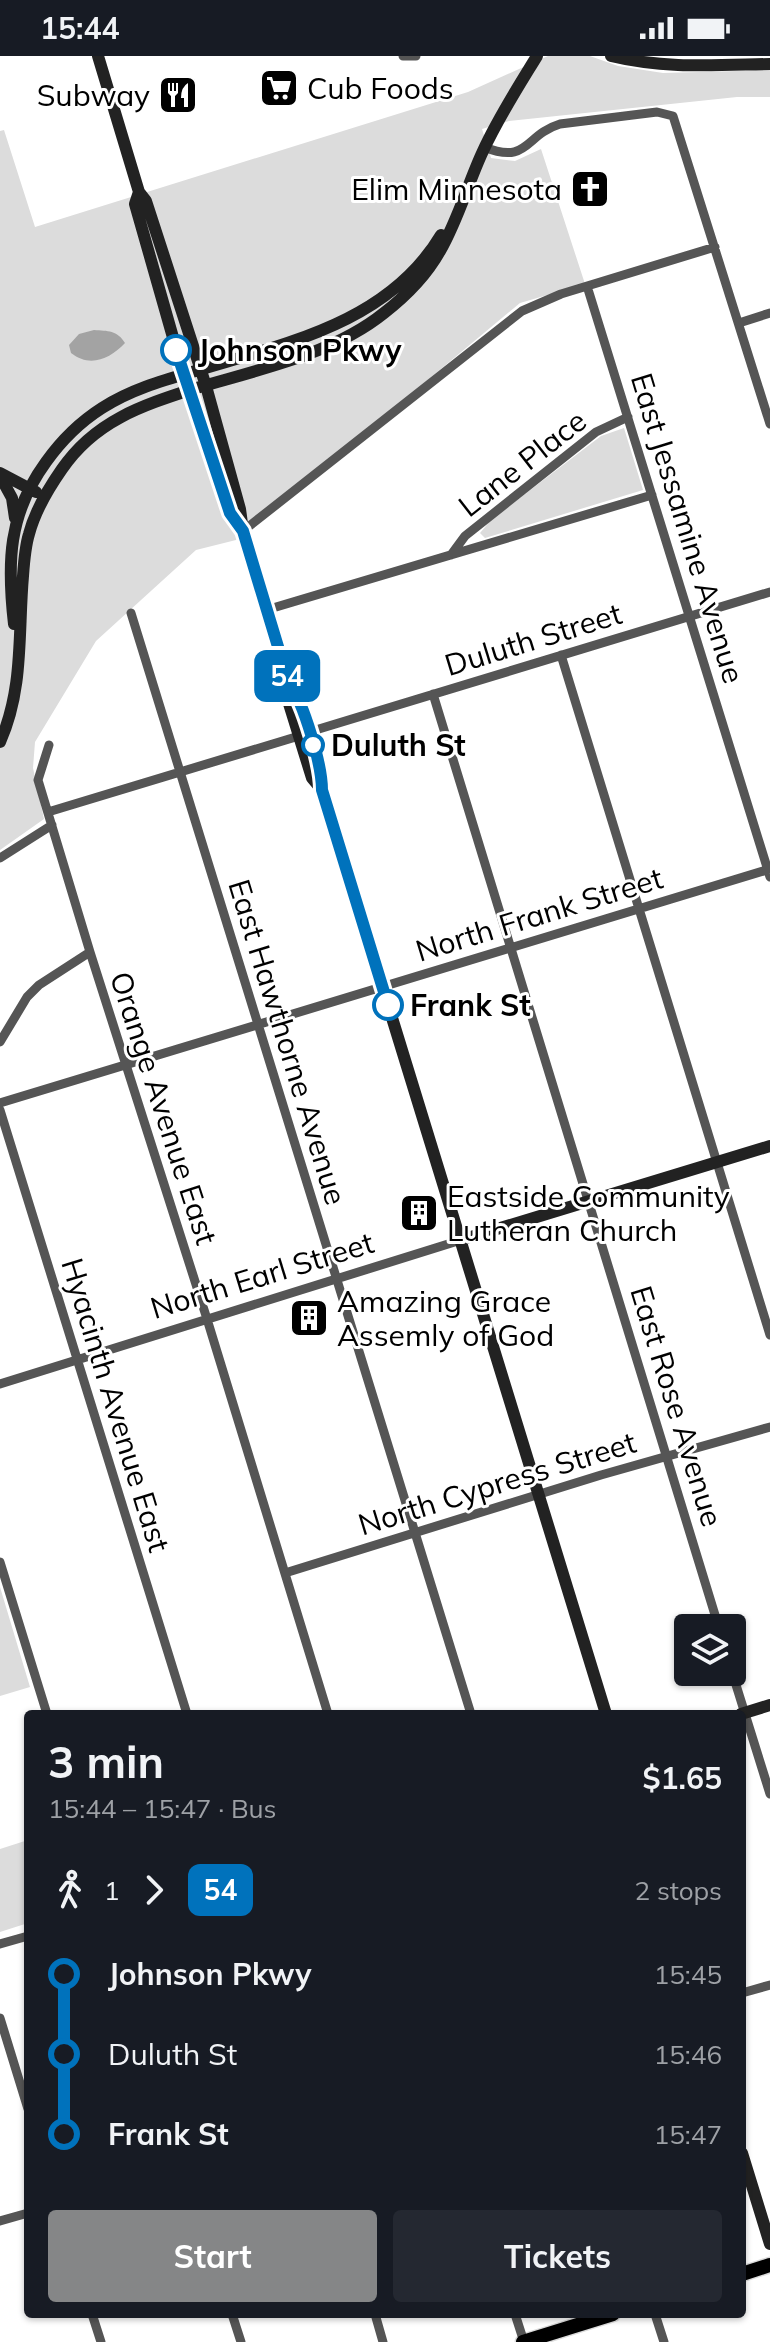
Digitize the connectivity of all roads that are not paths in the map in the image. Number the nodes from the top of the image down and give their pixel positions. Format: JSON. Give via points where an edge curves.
{"nodes":[{"id":1,"x":98,"y":56,"type":"edge"},
{"id":2,"x":403,"y":56,"type":"edge"},
{"id":3,"x":416,"y":56,"type":"edge"},
{"id":4,"x":537,"y":56,"type":"edge"},
{"id":5,"x":611,"y":56,"type":"edge"},
{"id":6,"x":770,"y":64,"type":"edge"},
{"id":7,"x":484,"y":147,"type":"junction"},
{"id":8,"x":139,"y":192,"type":"junction"},
{"id":9,"x":462,"y":199,"type":"junction"},
{"id":10,"x":715,"y":247,"type":"junction"},
{"id":11,"x":587,"y":286,"type":"junction"},
{"id":12,"x":770,"y":313,"type":"edge"},
{"id":13,"x":739,"y":323,"type":"junction"},
{"id":14,"x":200,"y":369,"type":"junction"},
{"id":15,"x":183,"y":374,"type":"junction"},
{"id":16,"x":206,"y":386,"type":"junction"},
{"id":17,"x":189,"y":391,"type":"junction"},
{"id":18,"x":628,"y":417,"type":"junction"},
{"id":19,"x":770,"y":424,"type":"edge"},
{"id":20,"x":0,"y":475,"type":"edge"},
{"id":21,"x":29,"y":489,"type":"junction"},
{"id":22,"x":652,"y":495,"type":"junction"},
{"id":23,"x":44,"y":497,"type":"junction"},
{"id":24,"x":16,"y":522,"type":"junction"},
{"id":25,"x":243,"y":531,"type":"junction"},
{"id":26,"x":451,"y":555,"type":"junction"},
{"id":27,"x":770,"y":592,"type":"edge"},
{"id":28,"x":266,"y":610,"type":"junction"},
{"id":29,"x":131,"y":613,"type":"dead end"},
{"id":30,"x":690,"y":616,"type":"junction"},
{"id":31,"x":19,"y":655,"type":"junction"},
{"id":32,"x":561,"y":655,"type":"junction"},
{"id":33,"x":433,"y":694,"type":"junction"},
{"id":34,"x":304,"y":734,"type":"junction"},
{"id":35,"x":0,"y":742,"type":"edge"},
{"id":36,"x":49,"y":745,"type":"dead end"},
{"id":37,"x":179,"y":771,"type":"junction"},
{"id":38,"x":48,"y":812,"type":"junction"},
{"id":39,"x":52,"y":825,"type":"junction"},
{"id":40,"x":0,"y":858,"type":"edge"},
{"id":41,"x":769,"y":872,"type":"edge"},
{"id":42,"x":639,"y":909,"type":"junction"},
{"id":43,"x":511,"y":947,"type":"junction"},
{"id":44,"x":90,"y":952,"type":"junction"},
{"id":45,"x":382,"y":986,"type":"junction"},
{"id":46,"x":257,"y":1024,"type":"junction"},
{"id":47,"x":0,"y":1042,"type":"edge"},
{"id":48,"x":125,"y":1065,"type":"junction"},
{"id":49,"x":0,"y":1103,"type":"edge"},
{"id":50,"x":0,"y":1110,"type":"edge"},
{"id":51,"x":770,"y":1146,"type":"edge"},
{"id":52,"x":717,"y":1162,"type":"junction"},
{"id":53,"x":590,"y":1201,"type":"junction"},
{"id":54,"x":461,"y":1240,"type":"junction"},
{"id":55,"x":337,"y":1278,"type":"junction"},
{"id":56,"x":207,"y":1319,"type":"junction"},
{"id":57,"x":770,"y":1335,"type":"edge"},
{"id":58,"x":77,"y":1360,"type":"junction"},
{"id":59,"x":0,"y":1384,"type":"edge"},
{"id":60,"x":770,"y":1427,"type":"edge"},
{"id":61,"x":667,"y":1457,"type":"junction"},
{"id":62,"x":539,"y":1494,"type":"junction"},
{"id":63,"x":415,"y":1533,"type":"junction"},
{"id":64,"x":0,"y":1562,"type":"edge"},
{"id":65,"x":285,"y":1573,"type":"junction"},
{"id":66,"x":715,"y":1614,"type":"edge"},
{"id":67,"x":736,"y":1686,"type":"edge"},
{"id":68,"x":770,"y":1705,"type":"edge"},
{"id":69,"x":46,"y":1710,"type":"edge"},
{"id":70,"x":186,"y":1710,"type":"edge"},
{"id":71,"x":327,"y":1710,"type":"edge"},
{"id":72,"x":470,"y":1710,"type":"edge"},
{"id":73,"x":605,"y":1710,"type":"edge"},
{"id":74,"x":742,"y":1710,"type":"edge"},
{"id":75,"x":746,"y":1713,"type":"edge"},
{"id":76,"x":746,"y":1723,"type":"edge"},
{"id":77,"x":770,"y":1794,"type":"edge"},
{"id":78,"x":24,"y":1937,"type":"edge"},
{"id":79,"x":0,"y":1944,"type":"edge"},
{"id":80,"x":770,"y":1985,"type":"edge"},
{"id":81,"x":746,"y":1992,"type":"edge"},
{"id":82,"x":0,"y":2018,"type":"edge"},
{"id":83,"x":24,"y":2096,"type":"edge"},
{"id":84,"x":746,"y":2166,"type":"edge"},
{"id":85,"x":24,"y":2214,"type":"edge"},
{"id":86,"x":0,"y":2221,"type":"edge"},
{"id":87,"x":770,"y":2244,"type":"edge"},
{"id":88,"x":770,"y":2265,"type":"edge"},
{"id":89,"x":746,"y":2273,"type":"edge"},
{"id":90,"x":93,"y":2318,"type":"edge"},
{"id":91,"x":233,"y":2318,"type":"edge"},
{"id":92,"x":376,"y":2318,"type":"edge"},
{"id":93,"x":516,"y":2318,"type":"edge"},
{"id":94,"x":600,"y":2318,"type":"edge"},
{"id":95,"x":656,"y":2318,"type":"edge"},
{"id":96,"x":101,"y":2342,"type":"edge"},
{"id":97,"x":241,"y":2342,"type":"edge"},
{"id":98,"x":383,"y":2342,"type":"edge"},
{"id":99,"x":523,"y":2342,"type":"edge"},
{"id":100,"x":664,"y":2342,"type":"edge"}],
"edges":[{"from":1,"to":8,"type":"main road"},
{"from":2,"to":3,"type":"street"},
{"from":4,"to":7,"type":"main road"},
{"from":5,"to":6,"type":"main road","via":[[672,66]]},
{"from":7,"to":9,"type":"main road"},
{"from":7,"to":10,"type":"street","via":[[514,153],[560,124],[671,114]]},
{"from":8,"to":14,"type":"main road"},
{"from":8,"to":15,"type":"main road","via":[[135,204]]},
{"from":9,"to":14,"type":"main road","via":[[422,262],[362,312],[311,335]]},
{"from":9,"to":16,"type":"main road","via":[[427,271],[382,315],[322,348]]},
{"from":10,"to":11,"type":"street"},
{"from":10,"to":13,"type":"street"},
{"from":11,"to":18,"type":"street","name":"East Jessamine Avenue"},
{"from":11,"to":25,"type":"street","via":[[522,311]]},
{"from":12,"to":13,"type":"street"},
{"from":13,"to":19,"type":"street"},
{"from":14,"to":15,"type":"main road"},
{"from":14,"to":16,"type":"main road"},
{"from":15,"to":17,"type":"main road"},
{"from":15,"to":21,"type":"main road","via":[[132,392],[89,417],[54,451]]},
{"from":16,"to":17,"type":"main road"},
{"from":16,"to":25,"type":"main road"},
{"from":17,"to":23,"type":"main road","via":[[143,405],[105,426],[71,456]]},
{"from":17,"to":25,"type":"main road","via":[[230,513]]},
{"from":18,"to":22,"type":"street","name":"East Jessamine Avenue"},
{"from":18,"to":26,"type":"street","name":"Lane Place","via":[[596,432],[465,536]]},
{"from":20,"to":21,"type":"main road"},
{"from":20,"to":24,"type":"main road"},
{"from":21,"to":23,"type":"main road"},
{"from":21,"to":24,"type":"main road"},
{"from":22,"to":26,"type":"street","name":"Lane Place"},
{"from":22,"to":30,"type":"street","name":"East Jessamine Avenue"},
{"from":23,"to":31,"type":"main road","via":[[26,552]]},
{"from":24,"to":31,"type":"main road","via":[[10,570]]},
{"from":25,"to":28,"type":"main road"},
{"from":26,"to":28,"type":"street","name":"Lane Place"},
{"from":27,"to":30,"type":"street","name":"Duluth Street"},
{"from":28,"to":34,"type":"main road","via":[[296,692]]},
{"from":29,"to":37,"type":"street","name":"East Hawthorne Avenue"},
{"from":30,"to":32,"type":"street","name":"Duluth Street"},
{"from":30,"to":41,"type":"street","name":"East Jessamine Avenue"},
{"from":31,"to":35,"type":"main road","via":[[11,718]]},
{"from":32,"to":33,"type":"street","name":"Duluth Street"},
{"from":32,"to":42,"type":"street"},
{"from":33,"to":34,"type":"street","name":"Duluth Street"},
{"from":33,"to":43,"type":"street","name":"East Rose Avenue"},
{"from":34,"to":37,"type":"street","name":"Duluth Street"},
{"from":34,"to":45,"type":"main road","via":[[322,776]]},
{"from":36,"to":38,"type":"street","name":"Orange Avenue East","via":[[38,780]]},
{"from":37,"to":38,"type":"street","name":"Duluth Street"},
{"from":37,"to":46,"type":"street","name":"East Hawthorne Avenue"},
{"from":38,"to":39,"type":"street","name":"Orange Avenue East"},
{"from":39,"to":40,"type":"street"},
{"from":39,"to":44,"type":"street","name":"Orange Avenue East"},
{"from":41,"to":42,"type":"street","name":"North Frank Street"},
{"from":42,"to":43,"type":"street","name":"North Frank Street"},
{"from":42,"to":52,"type":"street"},
{"from":43,"to":45,"type":"street","name":"North Frank Street"},
{"from":43,"to":53,"type":"street","name":"East Rose Avenue"},
{"from":44,"to":47,"type":"street","via":[[27,997]]},
{"from":44,"to":48,"type":"street","name":"Orange Avenue East"},
{"from":45,"to":46,"type":"street","name":"North Frank Street"},
{"from":45,"to":54,"type":"main road"},
{"from":46,"to":48,"type":"street","name":"North Frank Street"},
{"from":46,"to":55,"type":"street","name":"East Hawthorne Avenue"},
{"from":48,"to":49,"type":"street","name":"North Frank Street"},
{"from":48,"to":56,"type":"street","name":"Orange Avenue East"},
{"from":50,"to":58,"type":"street","name":"Hyacinth Avenue East"},
{"from":51,"to":52,"type":"main road","name":"North Earl Street"},
{"from":52,"to":53,"type":"main road","name":"North Earl Street"},
{"from":52,"to":57,"type":"street"},
{"from":53,"to":54,"type":"main road","name":"North Earl Street"},
{"from":53,"to":61,"type":"street","name":"East Rose Avenue"},
{"from":54,"to":55,"type":"street","name":"North Earl Street"},
{"from":54,"to":62,"type":"main road"},
{"from":55,"to":56,"type":"street","name":"North Earl Street"},
{"from":55,"to":63,"type":"street","name":"East Hawthorne Avenue"},
{"from":56,"to":58,"type":"street","name":"North Earl Street"},
{"from":56,"to":65,"type":"street","name":"Orange Avenue East"},
{"from":58,"to":59,"type":"street","name":"North Earl Street"},
{"from":58,"to":70,"type":"street","name":"Hyacinth Avenue East"},
{"from":60,"to":61,"type":"street","name":"North Cypress Street"},
{"from":61,"to":62,"type":"street","name":"North Cypress Street"},
{"from":61,"to":66,"type":"street","name":"East Rose Avenue"},
{"from":62,"to":63,"type":"street","name":"North Cypress Street"},
{"from":62,"to":73,"type":"main road"},
{"from":63,"to":65,"type":"street","name":"North Cypress Street"},
{"from":63,"to":72,"type":"street","name":"East Hawthorne Avenue"},
{"from":64,"to":69,"type":"street"},
{"from":65,"to":71,"type":"street","name":"Orange Avenue East"},
{"from":67,"to":74,"type":"street"},
{"from":68,"to":75,"type":"main road"},
{"from":76,"to":77,"type":"street"},
{"from":78,"to":79,"type":"street"},
{"from":80,"to":81,"type":"street"},
{"from":82,"to":83,"type":"street"},
{"from":84,"to":87,"type":"main road"},
{"from":85,"to":86,"type":"street"},
{"from":88,"to":89,"type":"main road"},
{"from":90,"to":96,"type":"street"},
{"from":91,"to":97,"type":"street"},
{"from":92,"to":98,"type":"street"},
{"from":93,"to":99,"type":"street"},
{"from":94,"to":99,"type":"main road"},
{"from":95,"to":100,"type":"street"}]}
